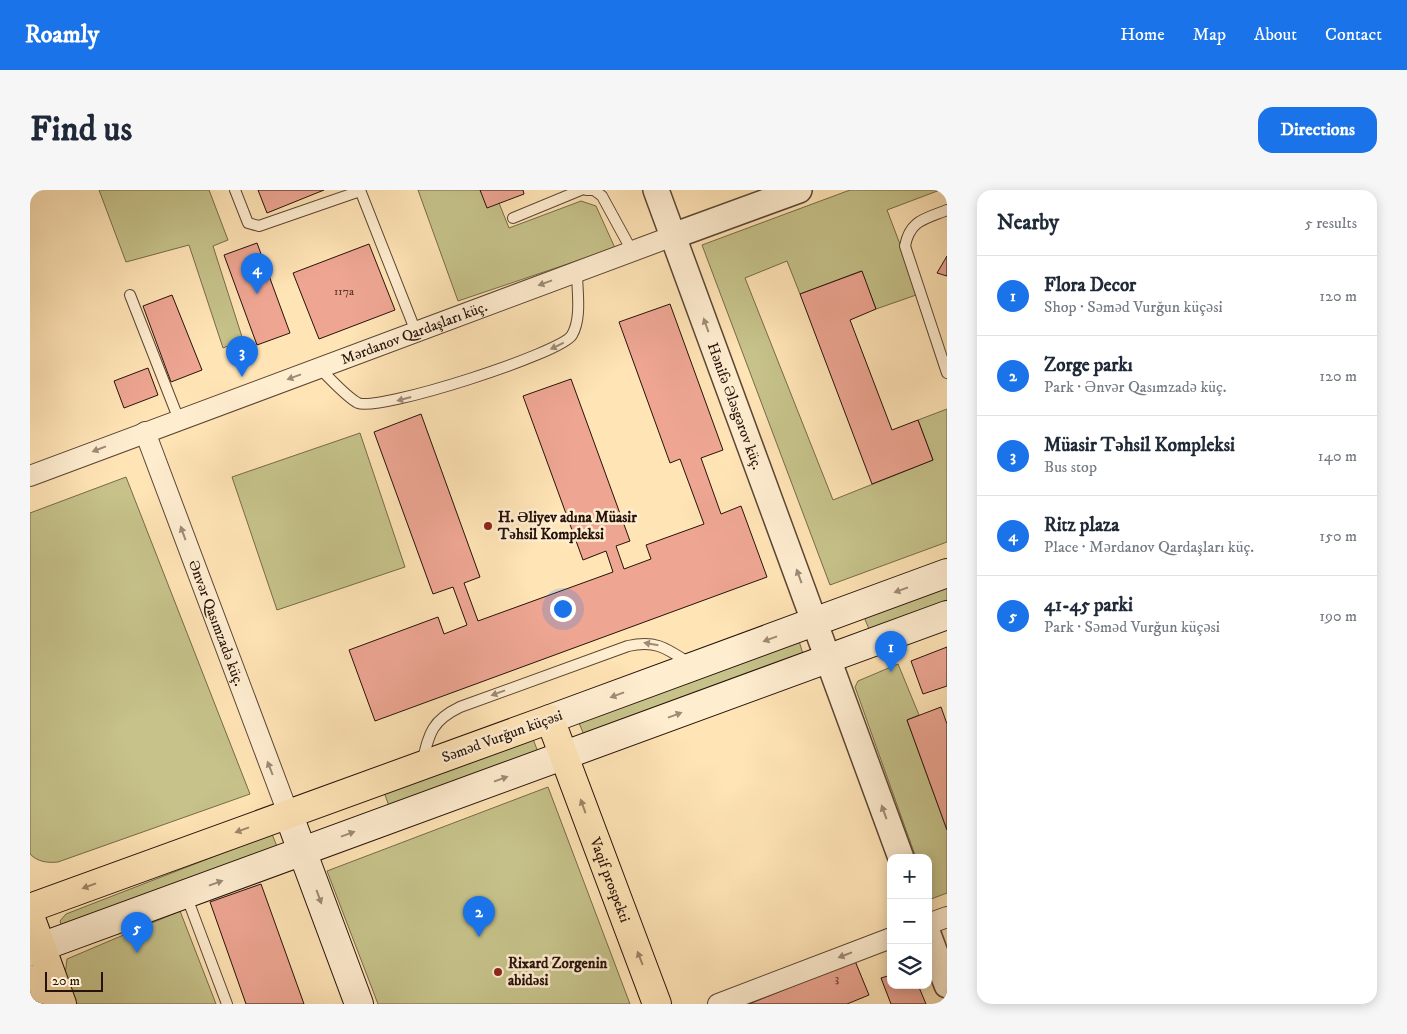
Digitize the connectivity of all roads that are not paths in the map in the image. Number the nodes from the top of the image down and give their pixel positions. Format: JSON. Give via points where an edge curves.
{"nodes":[{"id":1,"x":235,"y":190,"type":"edge"},
{"id":2,"x":360,"y":190,"type":"edge"},
{"id":3,"x":580,"y":190,"type":"edge"},
{"id":4,"x":586,"y":190,"type":"edge"},
{"id":5,"x":656,"y":190,"type":"edge"},
{"id":6,"x":799,"y":190,"type":"edge"},
{"id":7,"x":947,"y":210,"type":"edge"},
{"id":8,"x":513,"y":218,"type":"dead end"},
{"id":9,"x":673,"y":236,"type":"junction"},
{"id":10,"x":632,"y":251,"type":"junction"},
{"id":11,"x":577,"y":272,"type":"junction"},
{"id":12,"x":130,"y":295,"type":"dead end"},
{"id":13,"x":416,"y":332,"type":"junction"},
{"id":14,"x":319,"y":368,"type":"junction"},
{"id":15,"x":947,"y":373,"type":"edge"},
{"id":16,"x":179,"y":420,"type":"junction"},
{"id":17,"x":145,"y":432,"type":"junction"},
{"id":18,"x":30,"y":476,"type":"edge"},
{"id":19,"x":947,"y":573,"type":"edge"},
{"id":20,"x":947,"y":615,"type":"edge"},
{"id":21,"x":816,"y":622,"type":"junction"},
{"id":22,"x":829,"y":658,"type":"junction"},
{"id":23,"x":694,"y":667,"type":"junction"},
{"id":24,"x":550,"y":719,"type":"junction"},
{"id":25,"x":564,"y":756,"type":"junction"},
{"id":26,"x":421,"y":765,"type":"junction"},
{"id":27,"x":288,"y":813,"type":"junction"},
{"id":28,"x":302,"y":851,"type":"junction"},
{"id":29,"x":900,"y":854,"type":"edge"},
{"id":30,"x":185,"y":894,"type":"junction"},
{"id":31,"x":30,"y":908,"type":"edge"},
{"id":32,"x":30,"y":916,"type":"edge"},
{"id":33,"x":947,"y":917,"type":"edge"},
{"id":34,"x":932,"y":923,"type":"edge"},
{"id":35,"x":887,"y":940,"type":"edge"},
{"id":36,"x":932,"y":944,"type":"edge"},
{"id":37,"x":36,"y":949,"type":"edge"},
{"id":38,"x":947,"y":985,"type":"edge"},
{"id":39,"x":44,"y":993,"type":"edge"},
{"id":40,"x":227,"y":1004,"type":"edge"},
{"id":41,"x":359,"y":1004,"type":"edge"},
{"id":42,"x":657,"y":1004,"type":"edge"},
{"id":43,"x":718,"y":1004,"type":"edge"}],
"edges":[{"from":1,"to":2,"type":"lane","via":[[248,223],[259,226]]},
{"from":2,"to":13,"type":"lane"},
{"from":3,"to":8,"type":"lane"},
{"from":4,"to":10,"type":"lane","via":[[594,190],[602,196]]},
{"from":5,"to":9,"type":"street","name":"Hənifə Ələsgərov küç."},
{"from":6,"to":9,"type":"street","name":"Mərdanov Qardaşları küç."},
{"from":7,"to":15,"type":"lane","via":[[913,224],[905,246]]},
{"from":9,"to":10,"type":"street","name":"Mərdanov Qardaşları küç."},
{"from":21,"to":9,"type":"street","name":"Hənifə Ələsgərov küç.","one_way":true},
{"from":10,"to":11,"type":"street","name":"Mərdanov Qardaşları küç."},
{"from":11,"to":13,"type":"street","name":"Mərdanov Qardaşları küç.","one_way":true},
{"from":11,"to":14,"type":"lane","one_way":true,"via":[[578,318],[572,336],[562,345],[536,355],[439,389],[376,404],[359,403]]},
{"from":12,"to":16,"type":"lane"},
{"from":13,"to":14,"type":"street","name":"Mərdanov Qardaşları küç."},
{"from":14,"to":16,"type":"street","name":"Mərdanov Qardaşları küç.","one_way":true},
{"from":16,"to":17,"type":"street","name":"Mərdanov Qardaşları küç."},
{"from":17,"to":18,"type":"street","name":"Mərdanov Qardaşları küç.","one_way":true},
{"from":27,"to":17,"type":"street","name":"Ənvər Qasımzadə küç.","one_way":true},
{"from":19,"to":21,"type":"main road","name":"Səməd Vurğun küçəsi","one_way":true},
{"from":20,"to":22,"type":"main road"},
{"from":21,"to":22,"type":"street","name":"Hənifə Ələsgərov küç."},
{"from":21,"to":23,"type":"main road","name":"Səməd Vurğun küçəsi","one_way":true},
{"from":25,"to":22,"type":"main road","one_way":true},
{"from":29,"to":22,"type":"street","one_way":true},
{"from":23,"to":24,"type":"main road","name":"Səməd Vurğun küçəsi","one_way":true},
{"from":23,"to":26,"type":"lane","one_way":true,"via":[[658,645],[646,642],[628,646],[446,714],[434,724]]},
{"from":24,"to":25,"type":"main road","name":"Vaqif prospekti"},
{"from":24,"to":26,"type":"main road","name":"Səməd Vurğun küçəsi"},
{"from":28,"to":25,"type":"main road","one_way":true},
{"from":42,"to":25,"type":"main road","name":"Vaqif prospekti","one_way":true},
{"from":26,"to":27,"type":"main road","name":"Səməd Vurğun küçəsi"},
{"from":27,"to":28,"type":"main road"},
{"from":27,"to":31,"type":"main road","name":"Səməd Vurğun küçəsi","one_way":true},
{"from":30,"to":28,"type":"main road","one_way":true},
{"from":28,"to":41,"type":"main road","one_way":true},
{"from":30,"to":37,"type":"main road"},
{"from":30,"to":40,"type":"lane"},
{"from":32,"to":37,"type":"main road"},
{"from":33,"to":34,"type":"street"},
{"from":35,"to":43,"type":"street","one_way":true},
{"from":36,"to":38,"type":"street"},
{"from":37,"to":39,"type":"main road"}]}
